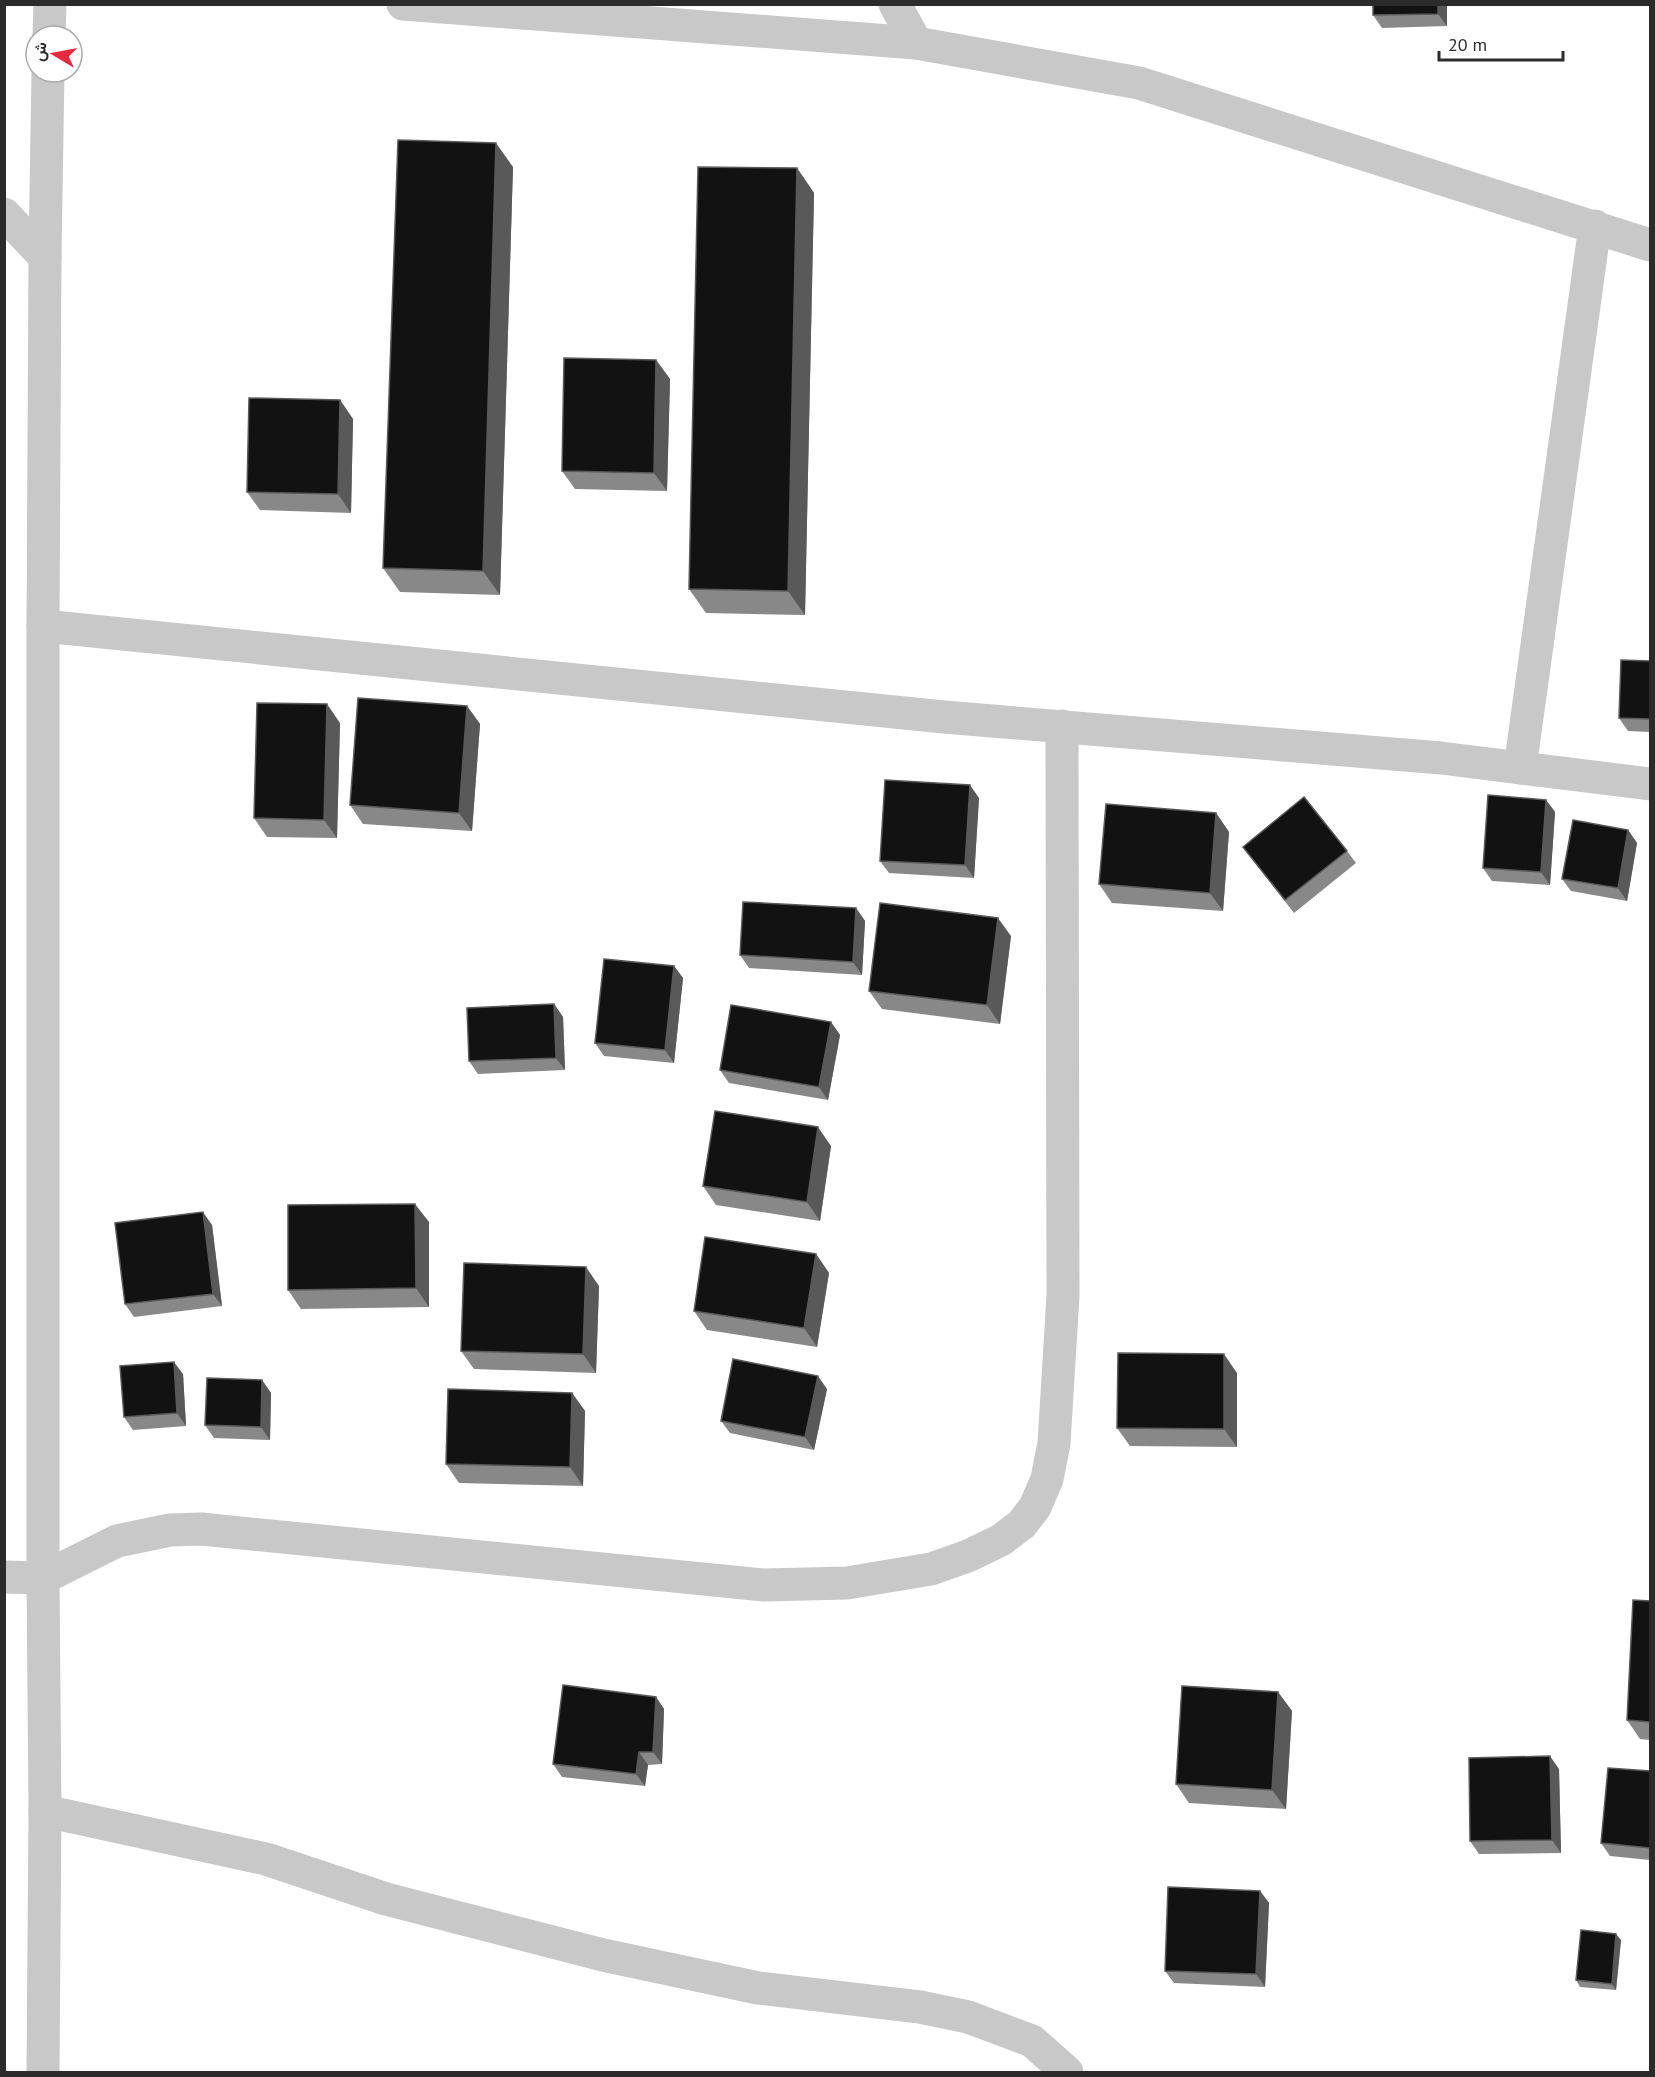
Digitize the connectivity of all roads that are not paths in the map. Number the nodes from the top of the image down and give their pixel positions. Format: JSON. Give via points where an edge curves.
{"nodes":[{"id":1,"x":50,"y":4,"type":"edge"},
{"id":2,"x":403,"y":4,"type":"edge"},
{"id":3,"x":895,"y":4,"type":"edge"},
{"id":4,"x":49,"y":24,"type":"edge"},
{"id":5,"x":916,"y":43,"type":"junction"},
{"id":6,"x":48,"y":84,"type":"edge"},
{"id":7,"x":4,"y":214,"type":"edge"},
{"id":8,"x":1595,"y":226,"type":"junction"},
{"id":9,"x":1650,"y":245,"type":"edge"},
{"id":10,"x":45,"y":257,"type":"junction"},
{"id":11,"x":43,"y":626,"type":"junction"},
{"id":12,"x":1062,"y":726,"type":"junction"},
{"id":13,"x":1520,"y":768,"type":"junction"},
{"id":14,"x":1650,"y":784,"type":"edge"},
{"id":15,"x":4,"y":1577,"type":"edge"},
{"id":16,"x":43,"y":1578,"type":"junction"},
{"id":17,"x":45,"y":1811,"type":"junction"},
{"id":18,"x":43,"y":2073,"type":"edge"},
{"id":19,"x":1067,"y":2073,"type":"edge"}],
"edges":[{"from":1,"to":4,"type":"street"},
{"from":2,"to":5,"type":"street"},
{"from":3,"to":5,"type":"street"},
{"from":5,"to":8,"type":"street","via":[[1139,82]]},
{"from":6,"to":10,"type":"street"},
{"from":7,"to":10,"type":"street"},
{"from":8,"to":9,"type":"street"},
{"from":8,"to":13,"type":"street"},
{"from":10,"to":11,"type":"street"},
{"from":11,"to":12,"type":"street"},
{"from":11,"to":16,"type":"street"},
{"from":12,"to":13,"type":"street"},
{"from":12,"to":16,"type":"street","via":[[1063,1296],[1054,1443],[1047,1479],[1035,1507],[1022,1524],[1001,1540],[931,1569],[847,1582],[764,1585],[201,1529],[170,1530],[117,1541]]},
{"from":13,"to":14,"type":"street"},
{"from":15,"to":16,"type":"street"},
{"from":16,"to":17,"type":"street"},
{"from":17,"to":18,"type":"street"},
{"from":17,"to":19,"type":"street","via":[[266,1859],[386,1899],[603,1955],[758,1988],[920,2007],[968,2017],[1032,2041]]}]}
